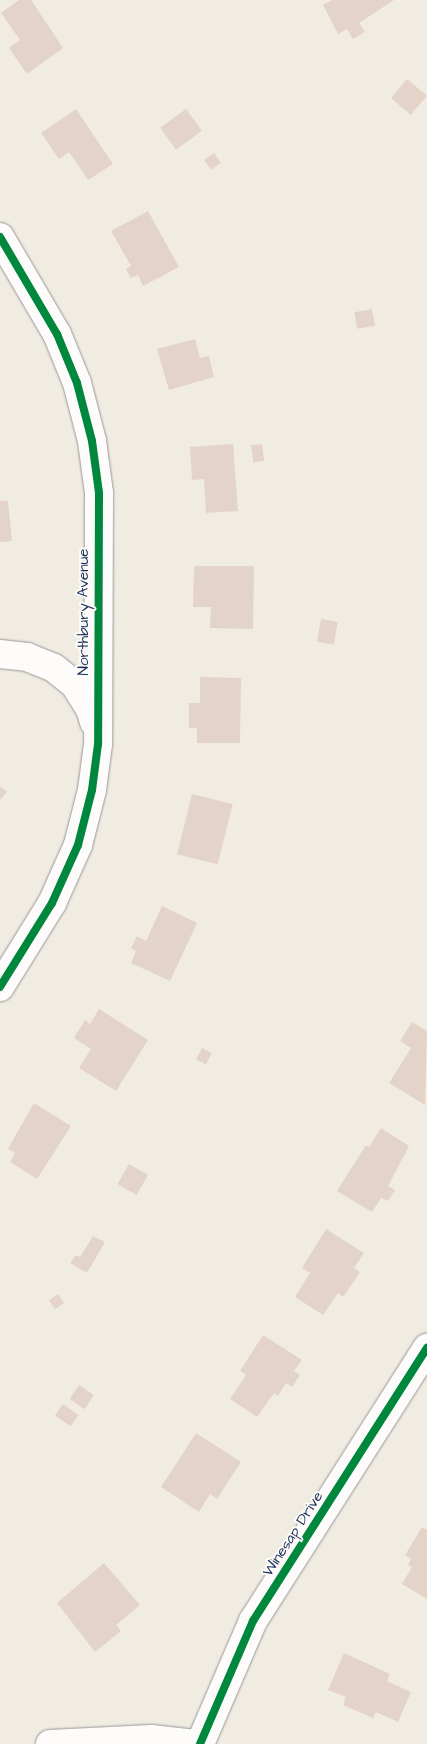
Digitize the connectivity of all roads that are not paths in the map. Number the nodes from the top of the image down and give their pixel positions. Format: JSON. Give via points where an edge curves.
{"nodes":[{"id":1,"x":0,"y":237,"type":"edge"},
{"id":2,"x":0,"y":654,"type":"edge"},
{"id":3,"x":97,"y":733,"type":"junction"},
{"id":4,"x":0,"y":987,"type":"edge"},
{"id":5,"x":427,"y":1348,"type":"edge"},
{"id":6,"x":50,"y":1744,"type":"edge"},
{"id":7,"x":198,"y":1744,"type":"edge"}],
"edges":[{"from":1,"to":3,"type":"street","name":"Northbury Avenue","via":[[57,334],[77,382],[92,441],[99,493]]},
{"from":2,"to":3,"type":"street","name":"Northbury Avenue","via":[[27,657],[54,668],[80,693],[90,708]]},
{"from":3,"to":4,"type":"street","name":"Northbury Avenue","via":[[92,790],[78,845],[52,903]]},
{"from":5,"to":7,"type":"street","name":"Winesap Drive","via":[[254,1621]]},
{"from":6,"to":7,"type":"street","via":[[151,1739]]}]}
